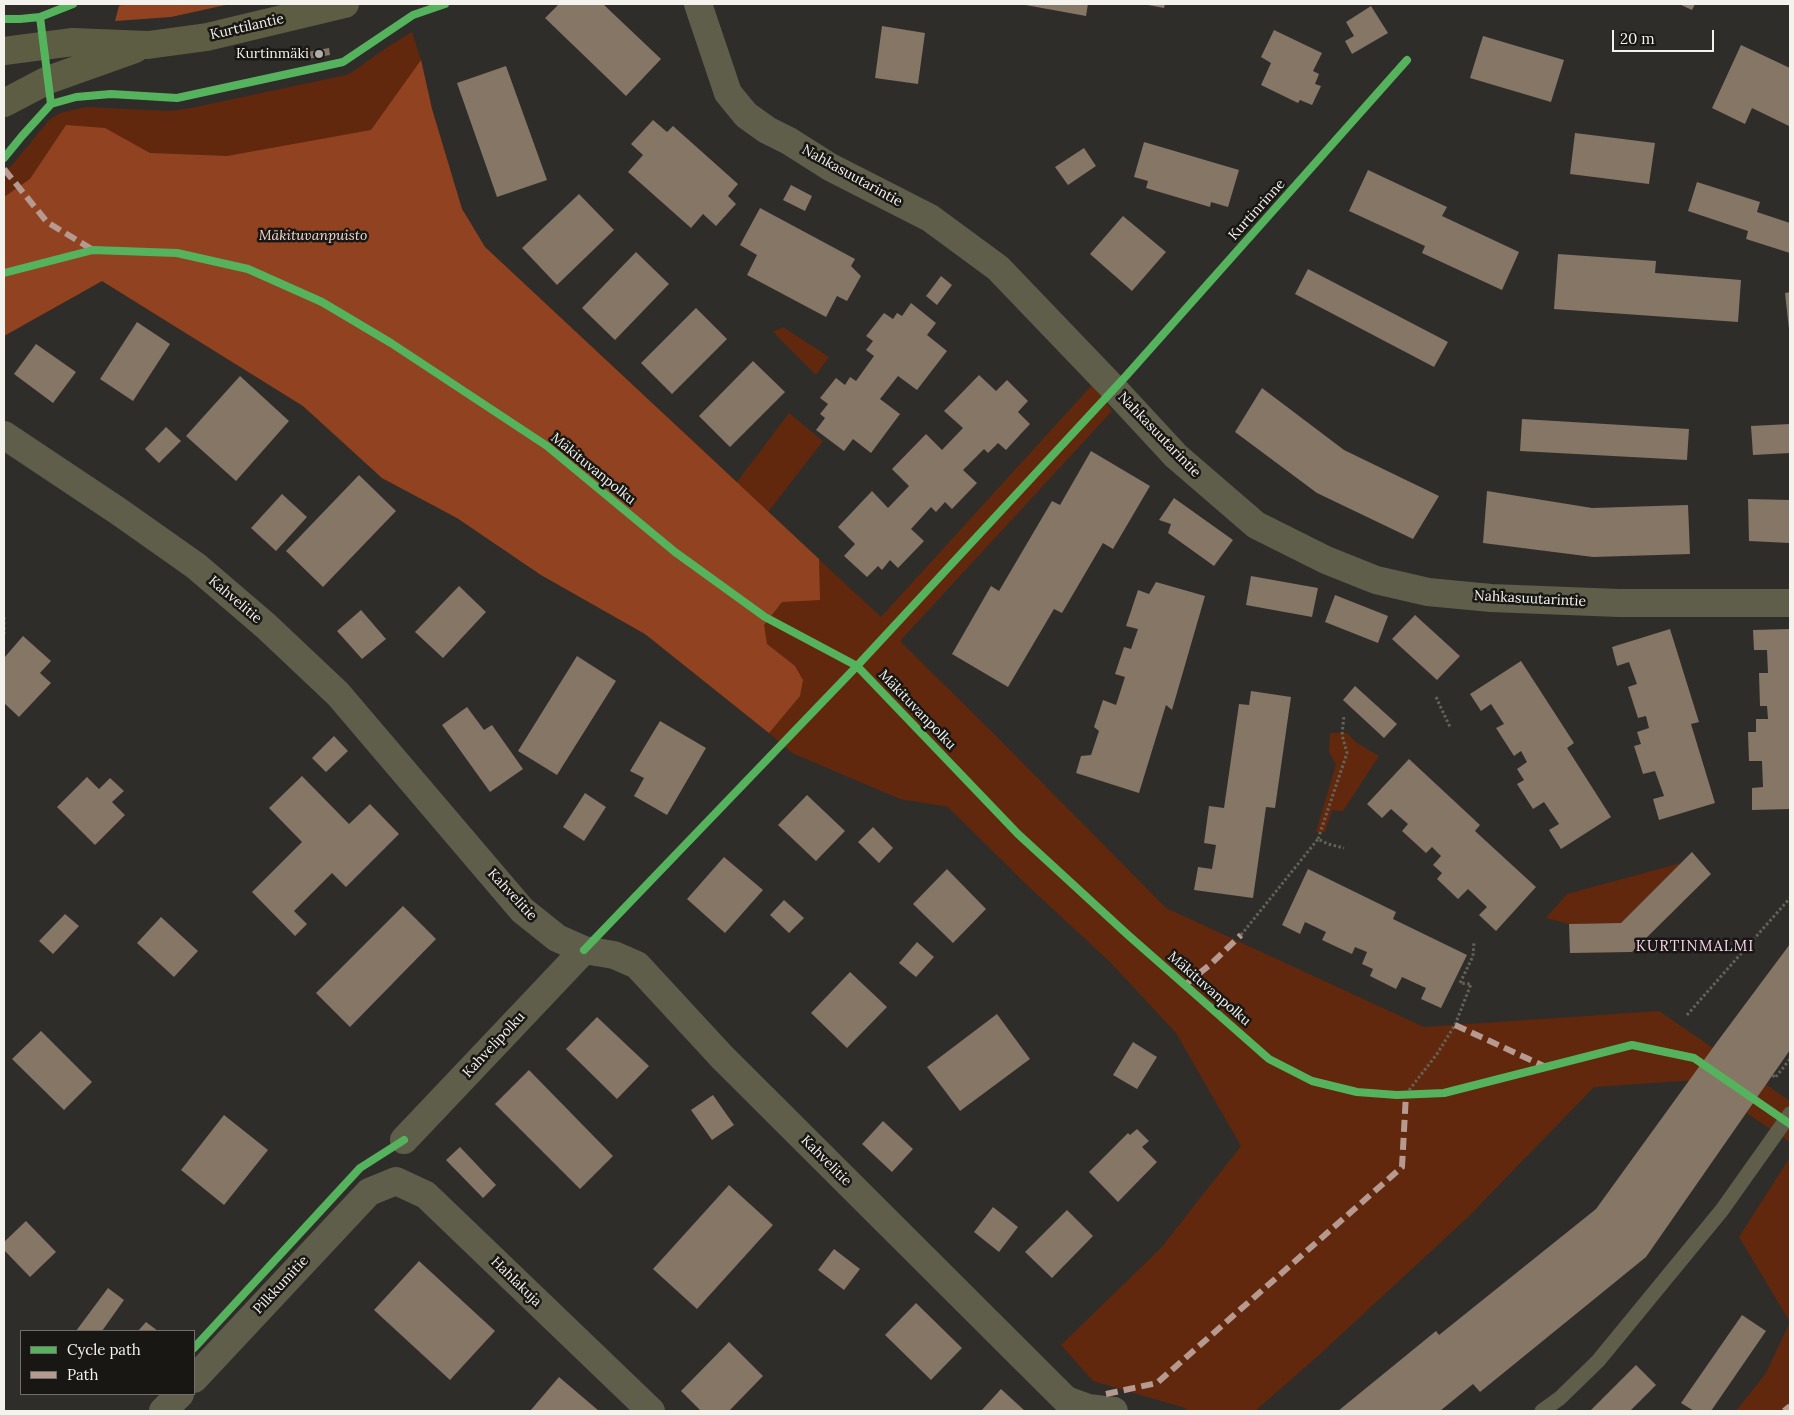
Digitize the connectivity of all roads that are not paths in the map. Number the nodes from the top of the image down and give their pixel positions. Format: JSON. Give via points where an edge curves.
{"nodes":[{"id":1,"x":345,"y":4,"type":"edge"},
{"id":2,"x":698,"y":4,"type":"edge"},
{"id":3,"x":148,"y":45,"type":"junction"},
{"id":4,"x":4,"y":51,"type":"edge"},
{"id":5,"x":4,"y":103,"type":"edge"},
{"id":6,"x":4,"y":435,"type":"edge"},
{"id":7,"x":1790,"y":603,"type":"edge"},
{"id":8,"x":584,"y":950,"type":"junction"},
{"id":9,"x":1790,"y":1114,"type":"edge"},
{"id":10,"x":404,"y":1140,"type":"dead end"},
{"id":11,"x":369,"y":1192,"type":"joint"},
{"id":12,"x":195,"y":1378,"type":"edge"},
{"id":13,"x":179,"y":1395,"type":"edge"},
{"id":14,"x":1096,"y":1410,"type":"edge"},
{"id":15,"x":163,"y":1411,"type":"edge"},
{"id":16,"x":651,"y":1411,"type":"edge"},
{"id":17,"x":1542,"y":1411,"type":"edge"}],
"edges":[{"from":1,"to":3,"type":"street","name":"Kurttilantie","via":[[207,37]]},
{"from":2,"to":7,"type":"street","name":"Nahkasuutarintie","via":[[728,93],[746,115],[830,167],[930,218],[998,268],[1176,456],[1256,525],[1326,560],[1376,580],[1428,592],[1619,604]]},
{"from":3,"to":4,"type":"street","name":"Kurttilantie","via":[[73,42]]},
{"from":3,"to":5,"type":"street","name":"Kurttilantie","via":[[48,80]]},
{"from":6,"to":8,"type":"street","name":"Kahvelitie","via":[[196,566],[266,626],[338,694],[522,910],[557,938]]},
{"from":8,"to":10,"type":"street","name":"Kahvelipolku"},
{"from":8,"to":14,"type":"street","name":"Kahvelitie","via":[[614,955],[637,966],[722,1058],[1066,1400]]},
{"from":9,"to":17,"type":"lane","via":[[1722,1210],[1598,1361]]},
{"from":11,"to":12,"type":"street","name":"Pilkkumitie"},
{"from":11,"to":16,"type":"street","name":"Hahlakuja","via":[[396,1181],[426,1195]]},
{"from":13,"to":15,"type":"street"}]}
